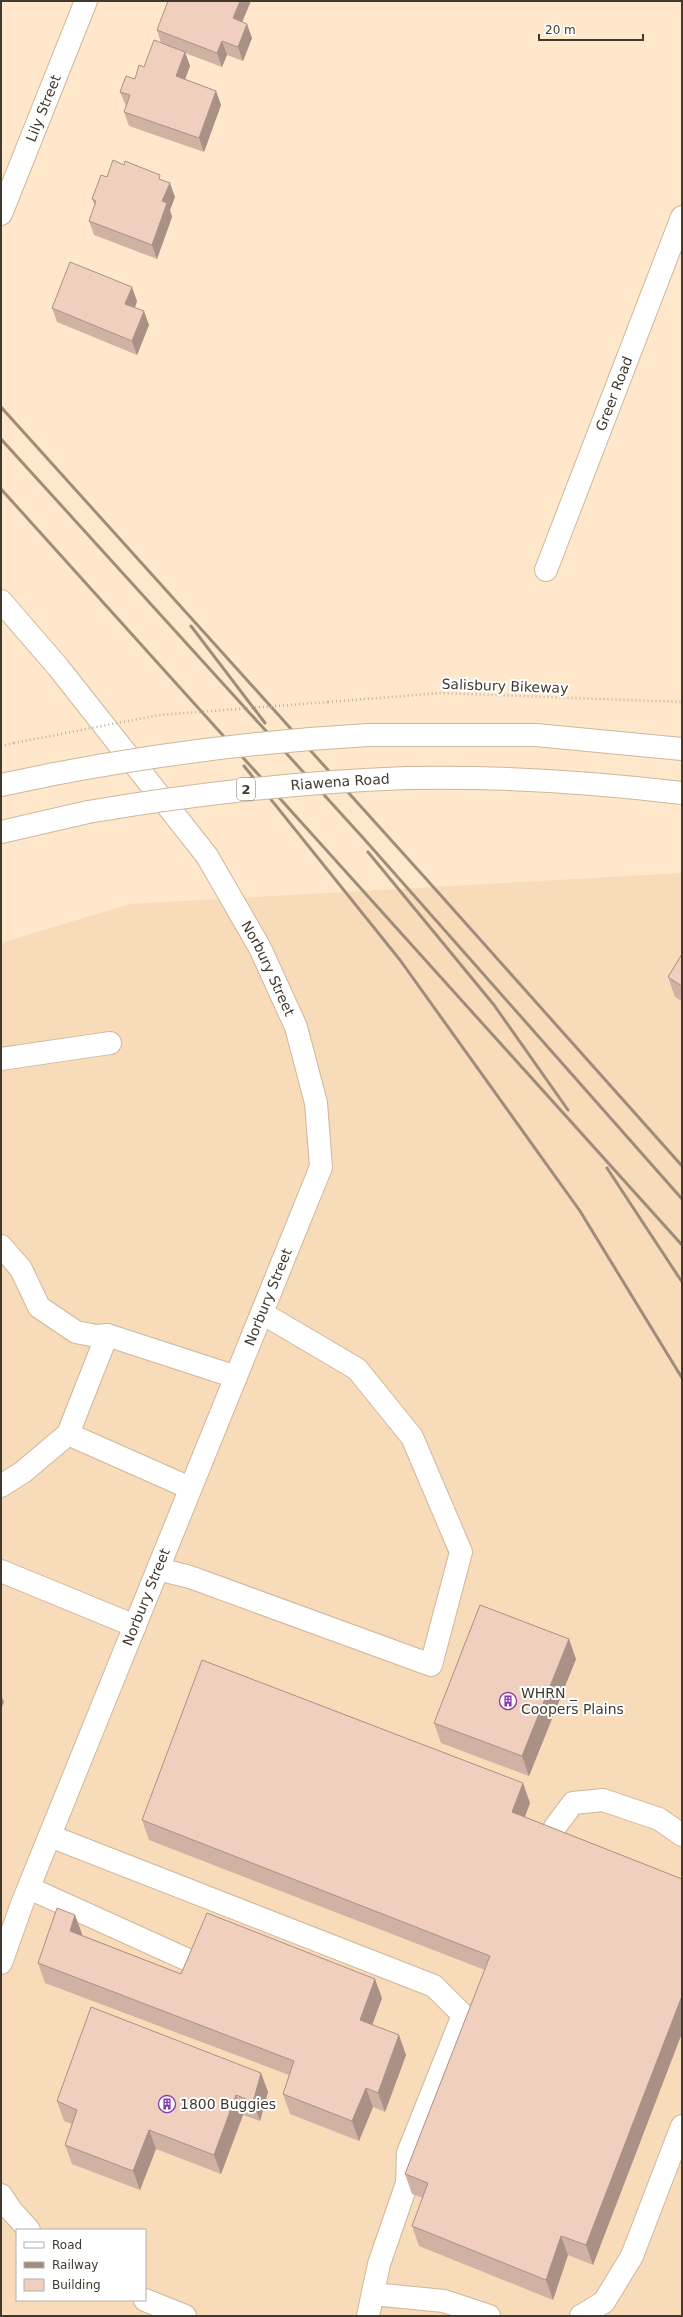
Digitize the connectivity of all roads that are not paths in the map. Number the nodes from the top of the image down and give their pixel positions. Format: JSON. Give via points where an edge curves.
{"nodes":[{"id":1,"x":86,"y":1,"type":"edge"},
{"id":2,"x":1,"y":214,"type":"edge"},
{"id":3,"x":682,"y":217,"type":"edge"},
{"id":4,"x":546,"y":570,"type":"dead end"},
{"id":5,"x":1,"y":601,"type":"edge"},
{"id":6,"x":682,"y":749,"type":"edge"},
{"id":7,"x":1,"y":785,"type":"edge"},
{"id":8,"x":682,"y":793,"type":"edge"},
{"id":9,"x":1,"y":832,"type":"edge"},
{"id":10,"x":110,"y":1043,"type":"dead end"},
{"id":11,"x":1,"y":1059,"type":"edge"},
{"id":12,"x":1,"y":1246,"type":"edge"},
{"id":13,"x":262,"y":1313,"type":"junction"},
{"id":14,"x":107,"y":1335,"type":"junction"},
{"id":15,"x":236,"y":1377,"type":"junction"},
{"id":16,"x":68,"y":1434,"type":"junction"},
{"id":17,"x":1,"y":1486,"type":"edge"},
{"id":18,"x":190,"y":1488,"type":"junction"},
{"id":19,"x":158,"y":1568,"type":"junction"},
{"id":20,"x":1,"y":1571,"type":"edge"},
{"id":21,"x":135,"y":1626,"type":"junction"},
{"id":22,"x":555,"y":1827,"type":"edge"},
{"id":23,"x":682,"y":1834,"type":"edge"},
{"id":24,"x":50,"y":1836,"type":"junction"},
{"id":25,"x":29,"y":1888,"type":"junction"},
{"id":26,"x":188,"y":1960,"type":"edge"},
{"id":27,"x":1,"y":1963,"type":"edge"},
{"id":28,"x":682,"y":2126,"type":"edge"},
{"id":29,"x":1,"y":2195,"type":"edge"},
{"id":30,"x":28,"y":2229,"type":"edge"},
{"id":31,"x":373,"y":2294,"type":"junction"},
{"id":32,"x":146,"y":2300,"type":"edge"},
{"id":33,"x":185,"y":2316,"type":"edge"},
{"id":34,"x":368,"y":2316,"type":"edge"},
{"id":35,"x":489,"y":2316,"type":"edge"},
{"id":36,"x":581,"y":2316,"type":"edge"}],
"edges":[{"from":1,"to":2,"type":"main road","name":"Lily Street"},
{"from":3,"to":4,"type":"main road","name":"Greer Road"},
{"from":5,"to":13,"type":"main road","name":"Norbury Street","via":[[58,667],[207,856],[260,948],[296,1027],[316,1103],[321,1167]]},
{"from":6,"to":7,"type":"main road","bridge":true,"via":[[536,735],[368,735],[197,750],[137,758]]},
{"from":8,"to":9,"type":"main road","name":"Riawena Road","number":"2","bridge":true,"via":[[535,778],[463,777],[335,781],[190,796],[88,812]]},
{"from":10,"to":11,"type":"main road"},
{"from":12,"to":14,"type":"main road","via":[[21,1269],[39,1307],[76,1332],[96,1336]]},
{"from":13,"to":15,"type":"main road","name":"Norbury Street"},
{"from":13,"to":19,"type":"main road","via":[[357,1369],[412,1437],[461,1552],[431,1665],[190,1577]]},
{"from":14,"to":15,"type":"main road"},
{"from":14,"to":16,"type":"main road"},
{"from":15,"to":18,"type":"main road","name":"Norbury Street"},
{"from":16,"to":17,"type":"main road","via":[[23,1472]]},
{"from":16,"to":18,"type":"main road"},
{"from":18,"to":19,"type":"main road","name":"Norbury Street"},
{"from":19,"to":21,"type":"main road","name":"Norbury Street"},
{"from":20,"to":21,"type":"main road"},
{"from":21,"to":24,"type":"main road","name":"Norbury Street"},
{"from":22,"to":23,"type":"main road","via":[[573,1803],[603,1800],[658,1819]]},
{"from":24,"to":25,"type":"main road","name":"Norbury Street"},
{"from":24,"to":31,"type":"main road","via":[[434,1986],[462,2015],[408,2153],[407,2183],[378,2264]]},
{"from":25,"to":26,"type":"main road"},
{"from":25,"to":27,"type":"main road","name":"Norbury Street"},
{"from":28,"to":36,"type":"main road","via":[[632,2256],[604,2302]]},
{"from":29,"to":30,"type":"main road"},
{"from":31,"to":34,"type":"main road"},
{"from":31,"to":35,"type":"main road","via":[[444,2301]]},
{"from":32,"to":33,"type":"main road"}]}
